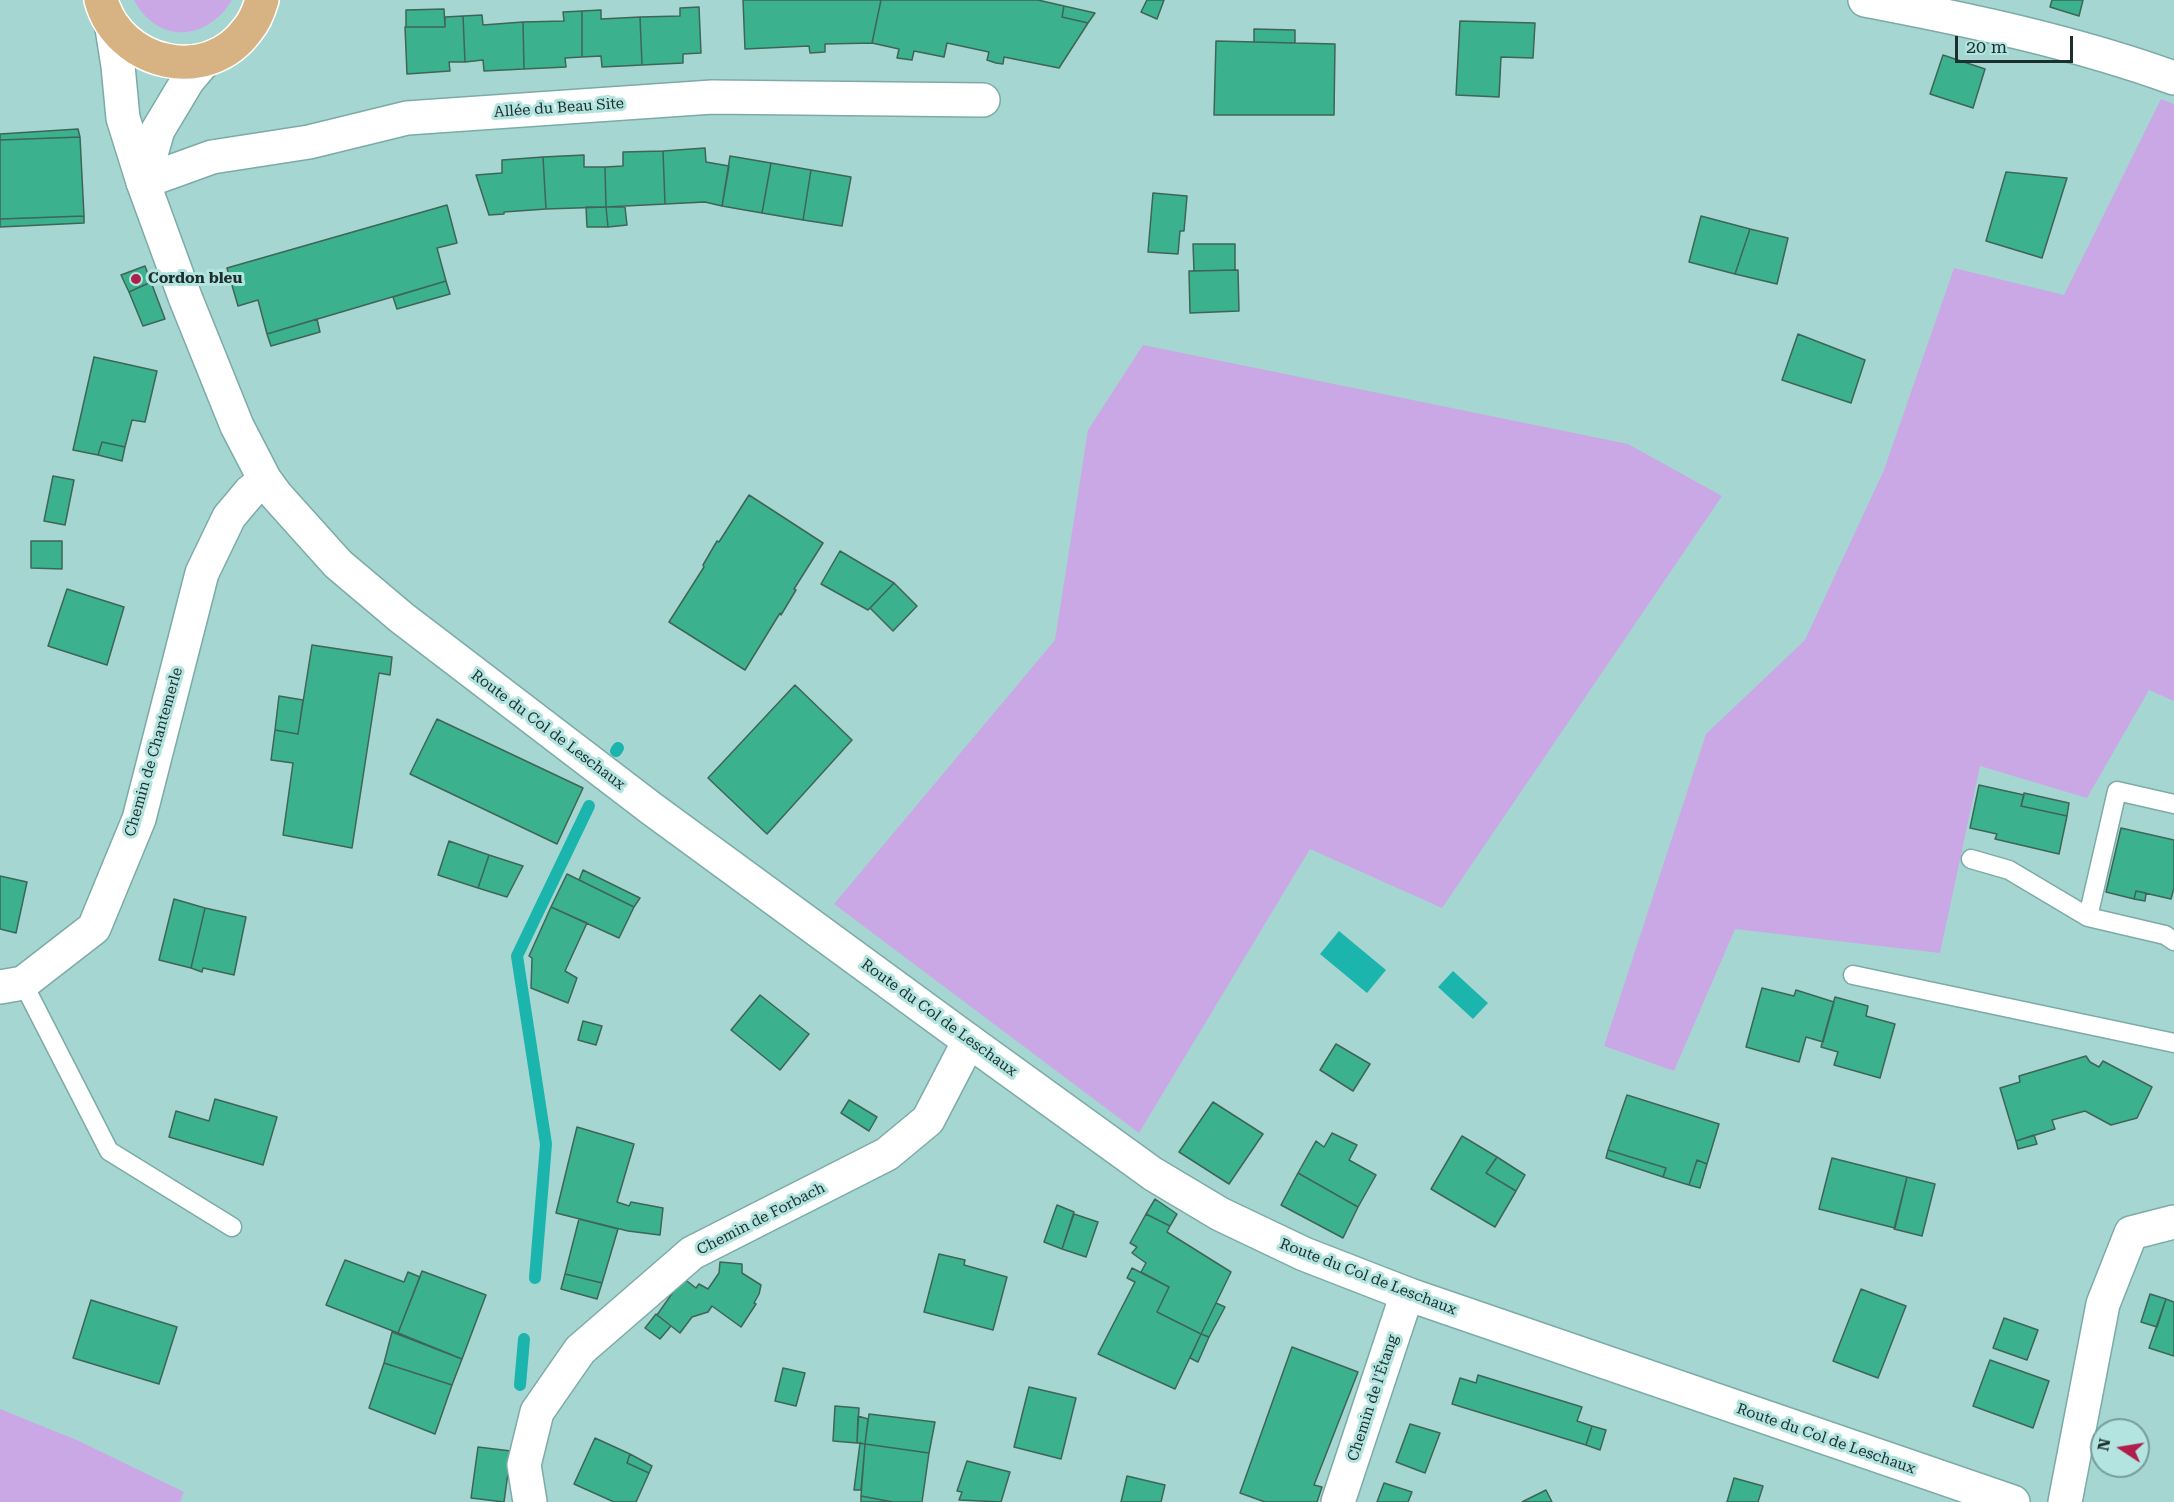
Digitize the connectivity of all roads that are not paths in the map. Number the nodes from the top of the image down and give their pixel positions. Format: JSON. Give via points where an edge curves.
{"nodes":[{"id":1,"x":262,"y":0,"type":"edge"},
{"id":2,"x":1865,"y":0,"type":"edge"},
{"id":3,"x":106,"y":11,"type":"edge"},
{"id":4,"x":206,"y":59,"type":"junction"},
{"id":5,"x":2174,"y":78,"type":"edge"},
{"id":6,"x":983,"y":100,"type":"dead end"},
{"id":7,"x":143,"y":182,"type":"junction"},
{"id":8,"x":265,"y":480,"type":"junction"},
{"id":9,"x":2174,"y":804,"type":"edge"},
{"id":10,"x":1971,"y":859,"type":"dead end"},
{"id":11,"x":2088,"y":917,"type":"junction"},
{"id":12,"x":2174,"y":941,"type":"edge"},
{"id":13,"x":1853,"y":975,"type":"dead end"},
{"id":14,"x":11,"y":985,"type":"edge"},
{"id":15,"x":969,"y":1041,"type":"junction"},
{"id":16,"x":2174,"y":1043,"type":"edge"},
{"id":17,"x":2174,"y":1222,"type":"edge"},
{"id":18,"x":232,"y":1227,"type":"dead end"},
{"id":19,"x":1407,"y":1294,"type":"junction"},
{"id":20,"x":530,"y":1502,"type":"edge"},
{"id":21,"x":1338,"y":1502,"type":"edge"},
{"id":22,"x":2013,"y":1502,"type":"edge"},
{"id":23,"x":2065,"y":1502,"type":"edge"}],
"edges":[{"from":1,"to":4,"type":"main road","via":[[248,31],[222,52]]},
{"from":2,"to":5,"type":"street","via":[[1956,17],[2120,59]]},
{"from":3,"to":4,"type":"main road","via":[[122,36],[152,57],[170,62]]},
{"from":3,"to":7,"type":"street","name":"Route du Col de Leschaux","via":[[118,66],[123,118]]},
{"from":4,"to":7,"type":"street","via":[[188,80],[158,130]]},
{"from":6,"to":7,"type":"street","name":"Allée du Beau Site","via":[[712,98],[408,118],[309,142],[212,158]]},
{"from":7,"to":8,"type":"street","name":"Route du Col de Leschaux","via":[[237,426]]},
{"from":8,"to":14,"type":"street","name":"Chemin de Chantemerle","via":[[229,517],[202,573],[139,819],[94,928]]},
{"from":8,"to":15,"type":"street","name":"Route du Col de Leschaux","via":[[338,564],[402,618],[652,809]]},
{"from":9,"to":11,"type":"lane","via":[[2117,791]]},
{"from":10,"to":11,"type":"lane","via":[[2009,870]]},
{"from":11,"to":12,"type":"lane","via":[[2165,935]]},
{"from":13,"to":16,"type":"lane"},
{"from":14,"to":18,"type":"lane","via":[[109,1152]]},
{"from":15,"to":19,"type":"street","name":"Route du Col de Leschaux","via":[[1153,1174],[1220,1214],[1304,1254]]},
{"from":15,"to":20,"type":"street","name":"Chemin de Forbach","via":[[928,1120],[887,1154],[692,1253],[580,1350],[537,1412],[524,1465]]},
{"from":17,"to":23,"type":"street","via":[[2131,1233],[2111,1284],[2103,1305]]},
{"from":19,"to":21,"type":"street","name":"Chemin de l'Étang"},
{"from":19,"to":22,"type":"street","name":"Route du Col de Leschaux"}]}
